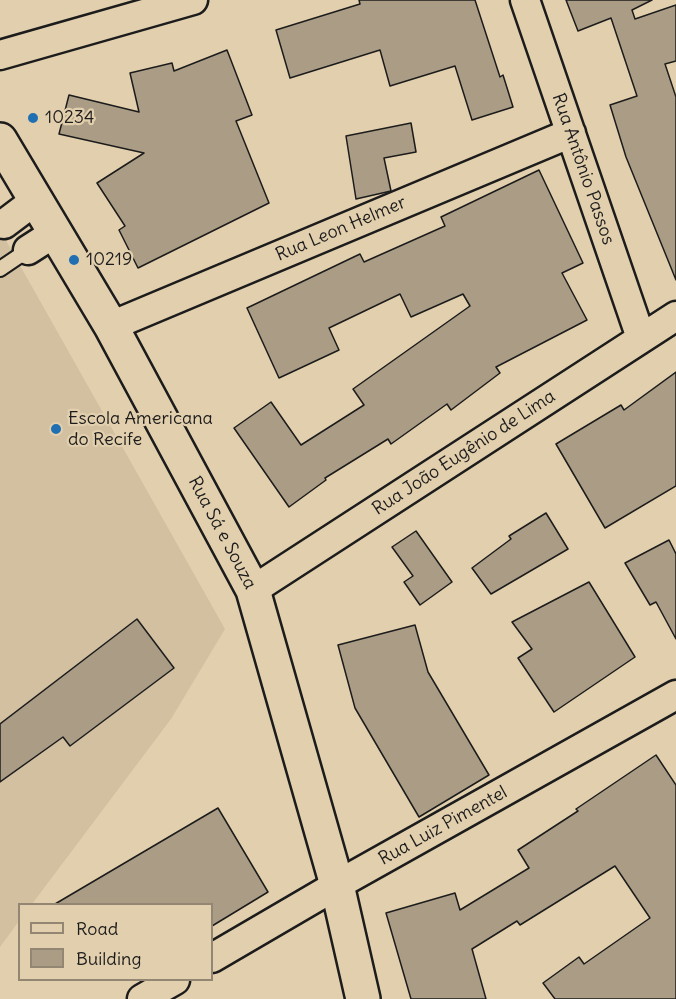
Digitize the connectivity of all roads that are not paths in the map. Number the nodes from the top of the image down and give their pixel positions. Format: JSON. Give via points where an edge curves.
{"nodes":[{"id":1,"x":193,"y":0,"type":"edge"},
{"id":2,"x":525,"y":0,"type":"edge"},
{"id":3,"x":0,"y":55,"type":"edge"},
{"id":4,"x":571,"y":132,"type":"junction"},
{"id":5,"x":0,"y":140,"type":"edge"},
{"id":6,"x":36,"y":200,"type":"junction"},
{"id":7,"x":2,"y":225,"type":"edge"},
{"id":8,"x":56,"y":232,"type":"junction"},
{"id":9,"x":28,"y":250,"type":"joint"},
{"id":10,"x":0,"y":269,"type":"edge"},
{"id":11,"x":676,"y":316,"type":"edge"},
{"id":12,"x":111,"y":326,"type":"junction"},
{"id":13,"x":641,"y":338,"type":"junction"},
{"id":14,"x":253,"y":590,"type":"junction"},
{"id":15,"x":676,"y":695,"type":"edge"},
{"id":16,"x":337,"y":885,"type":"junction"},
{"id":17,"x":213,"y":957,"type":"edge"},
{"id":18,"x":173,"y":981,"type":"edge"},
{"id":19,"x":142,"y":999,"type":"edge"},
{"id":20,"x":363,"y":999,"type":"edge"}],
"edges":[{"from":1,"to":3,"type":"street"},
{"from":2,"to":4,"type":"street","name":"Rua Antônio Passos"},
{"from":4,"to":12,"type":"street","name":"Rua Leon Helmer"},
{"from":4,"to":13,"type":"street","name":"Rua Antônio Passos"},
{"from":5,"to":6,"type":"street","name":"Rua Sá e Souza"},
{"from":6,"to":7,"type":"street"},
{"from":6,"to":8,"type":"street","name":"Rua Sá e Souza"},
{"from":8,"to":9,"type":"street"},
{"from":8,"to":12,"type":"street","name":"Rua Sá e Souza"},
{"from":9,"to":10,"type":"lane"},
{"from":11,"to":13,"type":"street","name":"Rua João Eugênio de Lima"},
{"from":12,"to":14,"type":"street","name":"Rua Sá e Souza"},
{"from":13,"to":14,"type":"street","name":"Rua João Eugênio de Lima"},
{"from":14,"to":16,"type":"street","name":"Rua Sá e Souza"},
{"from":15,"to":16,"type":"street","name":"Rua Luiz Pimentel"},
{"from":16,"to":17,"type":"street","name":"Rua Luiz Pimentel"},
{"from":16,"to":20,"type":"street","name":"Rua Sá e Souza"},
{"from":18,"to":19,"type":"street"}]}
